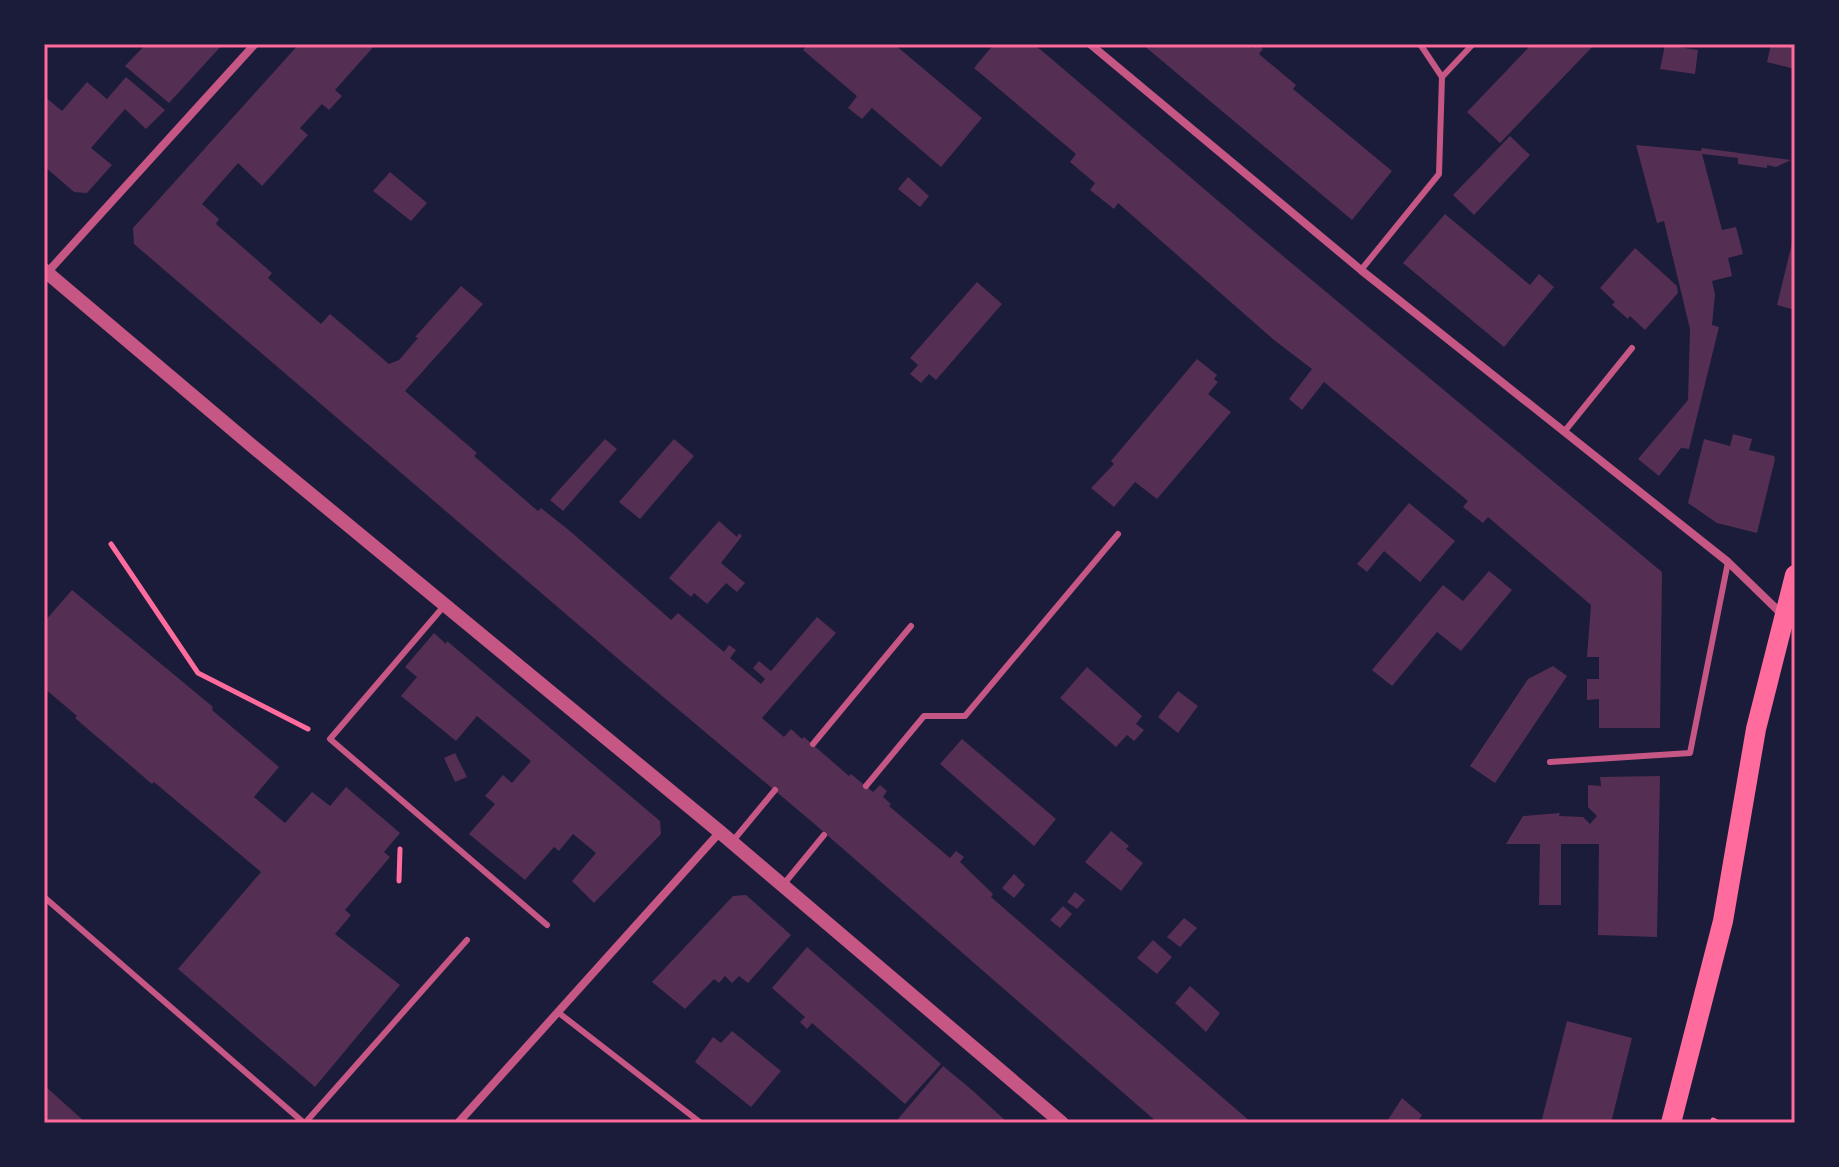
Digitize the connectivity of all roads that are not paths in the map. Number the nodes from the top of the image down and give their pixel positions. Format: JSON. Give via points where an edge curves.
{"nodes":[{"id":1,"x":255,"y":44,"type":"edge"},
{"id":2,"x":1090,"y":44,"type":"edge"},
{"id":3,"x":1420,"y":44,"type":"edge"},
{"id":4,"x":1473,"y":44,"type":"edge"},
{"id":5,"x":1442,"y":77,"type":"junction"},
{"id":6,"x":1361,"y":270,"type":"junction"},
{"id":7,"x":45,"y":273,"type":"edge"},
{"id":8,"x":1632,"y":348,"type":"dead end"},
{"id":9,"x":1564,"y":432,"type":"junction"},
{"id":10,"x":1118,"y":534,"type":"dead end"},
{"id":11,"x":1728,"y":562,"type":"junction"},
{"id":12,"x":1795,"y":575,"type":"edge"},
{"id":13,"x":446,"y":604,"type":"junction"},
{"id":14,"x":1790,"y":622,"type":"edge"},
{"id":15,"x":911,"y":626,"type":"dead end"},
{"id":16,"x":813,"y":744,"type":"dead end"},
{"id":17,"x":1550,"y":762,"type":"dead end"},
{"id":18,"x":866,"y":786,"type":"dead end"},
{"id":19,"x":775,"y":790,"type":"dead end"},
{"id":20,"x":824,"y":835,"type":"dead end"},
{"id":21,"x":726,"y":837,"type":"junction"},
{"id":22,"x":783,"y":886,"type":"junction"},
{"id":23,"x":44,"y":897,"type":"edge"},
{"id":24,"x":547,"y":925,"type":"dead end"},
{"id":25,"x":467,"y":940,"type":"dead end"},
{"id":26,"x":559,"y":1013,"type":"junction"},
{"id":27,"x":304,"y":1122,"type":"edge"},
{"id":28,"x":458,"y":1123,"type":"edge"},
{"id":29,"x":701,"y":1123,"type":"edge"},
{"id":30,"x":1062,"y":1123,"type":"edge"},
{"id":31,"x":1671,"y":1123,"type":"edge"}],
"edges":[{"from":1,"to":7,"type":"street"},
{"from":2,"to":6,"type":"street"},
{"from":3,"to":5,"type":"lane"},
{"from":4,"to":5,"type":"lane"},
{"from":5,"to":6,"type":"lane","via":[[1439,174]]},
{"from":6,"to":9,"type":"street"},
{"from":7,"to":13,"type":"street"},
{"from":8,"to":9,"type":"lane"},
{"from":9,"to":11,"type":"street"},
{"from":10,"to":18,"type":"lane","via":[[965,716],[924,716]]},
{"from":11,"to":14,"type":"street"},
{"from":11,"to":17,"type":"lane","via":[[1690,753]]},
{"from":12,"to":14,"type":"main road"},
{"from":13,"to":21,"type":"street"},
{"from":13,"to":24,"type":"lane","via":[[330,739]]},
{"from":14,"to":31,"type":"main road","via":[[1756,729],[1723,921]]},
{"from":15,"to":16,"type":"lane"},
{"from":19,"to":21,"type":"lane"},
{"from":20,"to":22,"type":"lane"},
{"from":21,"to":22,"type":"street"},
{"from":21,"to":26,"type":"street"},
{"from":22,"to":30,"type":"street"},
{"from":23,"to":27,"type":"lane"},
{"from":25,"to":27,"type":"lane"},
{"from":26,"to":28,"type":"street"},
{"from":26,"to":29,"type":"lane"}]}
